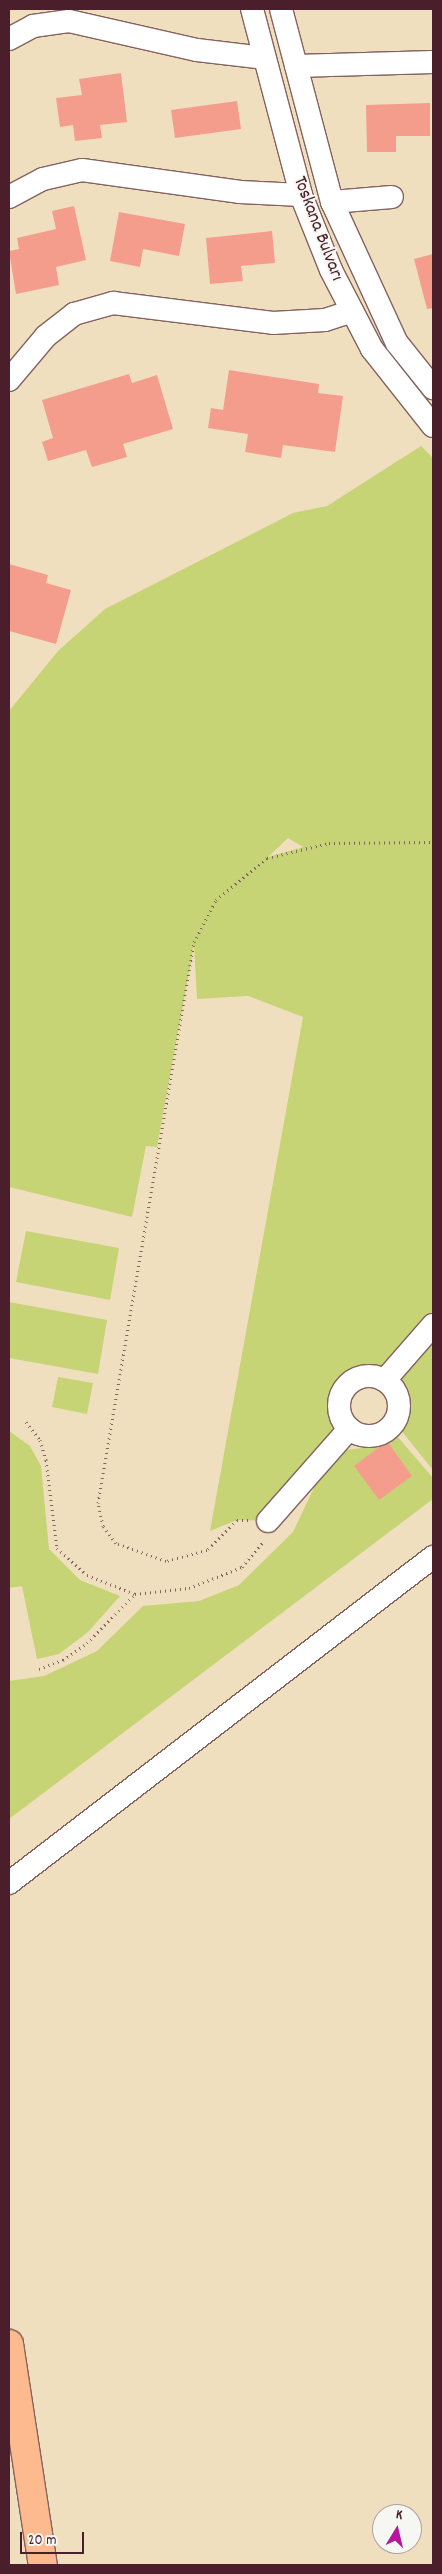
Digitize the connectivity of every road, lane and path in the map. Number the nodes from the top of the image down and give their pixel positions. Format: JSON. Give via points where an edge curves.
{"nodes":[{"id":1,"x":252,"y":9,"type":"edge"},
{"id":2,"x":281,"y":9,"type":"edge"},
{"id":3,"x":9,"y":39,"type":"edge"},
{"id":4,"x":264,"y":58,"type":"junction"},
{"id":5,"x":433,"y":62,"type":"edge"},
{"id":6,"x":296,"y":66,"type":"junction"},
{"id":7,"x":300,"y":195,"type":"junction"},
{"id":8,"x":9,"y":197,"type":"edge"},
{"id":9,"x":392,"y":197,"type":"dead end"},
{"id":10,"x":332,"y":202,"type":"junction"},
{"id":11,"x":352,"y":311,"type":"junction"},
{"id":12,"x":9,"y":380,"type":"edge"},
{"id":13,"x":433,"y":388,"type":"edge"},
{"id":14,"x":433,"y":426,"type":"edge"},
{"id":15,"x":433,"y":842,"type":"edge"},
{"id":16,"x":433,"y":1325,"type":"edge"},
{"id":17,"x":385,"y":1380,"type":"junction"},
{"id":18,"x":26,"y":1422,"type":"dead end"},
{"id":19,"x":349,"y":1429,"type":"junction"},
{"id":20,"x":268,"y":1521,"type":"junction"},
{"id":21,"x":433,"y":1557,"type":"edge"},
{"id":22,"x":135,"y":1594,"type":"junction"},
{"id":23,"x":39,"y":1669,"type":"dead end"},
{"id":24,"x":9,"y":1883,"type":"edge"},
{"id":25,"x":9,"y":2344,"type":"edge"},
{"id":26,"x":43,"y":2565,"type":"edge"}],
"edges":[{"from":1,"to":4,"type":"street","name":"Toskana Bulvarı"},
{"from":2,"to":6,"type":"street","name":"Toskana Bulvarı"},
{"from":3,"to":4,"type":"street","via":[[33,26],[70,21],[197,50]]},
{"from":4,"to":7,"type":"street","name":"Toskana Bulvarı"},
{"from":5,"to":6,"type":"street"},
{"from":6,"to":10,"type":"street","name":"Toskana Bulvarı"},
{"from":7,"to":8,"type":"street","via":[[240,192],[82,170],[42,179]]},
{"from":7,"to":11,"type":"street","name":"Toskana Bulvarı"},
{"from":9,"to":10,"type":"street"},
{"from":10,"to":13,"type":"street","name":"Toskana Bulvarı","via":[[397,343]]},
{"from":11,"to":12,"type":"street","via":[[325,320],[273,323],[113,303],[74,314],[46,336]]},
{"from":11,"to":14,"type":"street","name":"Toskana Bulvarı","via":[[372,349]]},
{"from":15,"to":20,"type":"path","via":[[330,843],[267,858],[216,900],[194,942],[98,1503],[103,1526],[116,1543],[166,1561],[207,1550],[237,1520]]},
{"from":16,"to":17,"type":"street"},
{"from":17,"to":19,"type":"street","via":[[365,1376],[347,1385],[339,1412]]},
{"from":17,"to":19,"type":"street","via":[[393,1387],[400,1406],[393,1425],[376,1436]]},
{"from":18,"to":22,"type":"path","via":[[40,1440],[46,1460],[58,1548],[87,1575]]},
{"from":19,"to":20,"type":"street"},
{"from":20,"to":22,"type":"path","via":[[265,1540],[242,1567],[189,1588]]},
{"from":21,"to":24,"type":"street"},
{"from":22,"to":23,"type":"path","via":[[87,1643],[63,1660]]},
{"from":25,"to":26,"type":"main road"}]}
